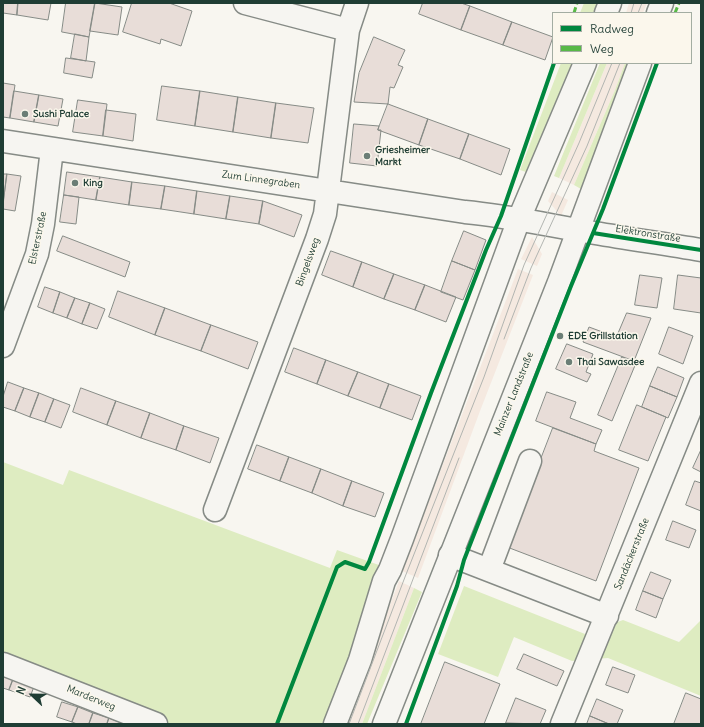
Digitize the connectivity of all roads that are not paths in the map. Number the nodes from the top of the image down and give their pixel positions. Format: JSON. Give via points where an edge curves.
{"nodes":[{"id":1,"x":245,"y":3,"type":"edge"},
{"id":2,"x":357,"y":3,"type":"edge"},
{"id":3,"x":348,"y":30,"type":"junction"},
{"id":4,"x":585,"y":64,"type":"edge"},
{"id":5,"x":640,"y":64,"type":"edge"},
{"id":6,"x":3,"y":141,"type":"edge"},
{"id":7,"x":52,"y":149,"type":"junction"},
{"id":8,"x":328,"y":190,"type":"junction"},
{"id":9,"x":520,"y":219,"type":"junction"},
{"id":10,"x":577,"y":229,"type":"junction"},
{"id":11,"x":701,"y":250,"type":"edge"},
{"id":12,"x":3,"y":346,"type":"edge"},
{"id":13,"x":701,"y":383,"type":"edge"},
{"id":14,"x":530,"y":461,"type":"dead end"},
{"id":15,"x":215,"y":510,"type":"dead end"},
{"id":16,"x":450,"y":555,"type":"junction"},
{"id":17,"x":489,"y":570,"type":"junction"},
{"id":18,"x":607,"y":616,"type":"junction"},
{"id":19,"x":3,"y":664,"type":"edge"},
{"id":20,"x":156,"y":724,"type":"edge"},
{"id":21,"x":335,"y":724,"type":"edge"},
{"id":22,"x":384,"y":724,"type":"edge"},
{"id":23,"x":562,"y":724,"type":"edge"}],
"edges":[{"from":1,"to":3,"type":"street"},
{"from":2,"to":3,"type":"street","name":"Bingelsweg"},
{"from":3,"to":8,"type":"street","name":"Bingelsweg"},
{"from":4,"to":9,"type":"street"},
{"from":5,"to":10,"type":"street","name":"Mainzer Landstraße"},
{"from":6,"to":7,"type":"street","name":"Zum Linnegraben"},
{"from":7,"to":8,"type":"street","name":"Zum Linnegraben"},
{"from":7,"to":12,"type":"street","name":"Elsterstraße","via":[[37,254]]},
{"from":8,"to":9,"type":"street","name":"Zum Linnegraben"},
{"from":8,"to":15,"type":"street","name":"Bingelsweg","via":[[325,214],[317,239]]},
{"from":9,"to":10,"type":"street","name":"Elektronstraße"},
{"from":9,"to":21,"type":"street","via":[[384,582],[360,660]]},
{"from":10,"to":11,"type":"street","name":"Elektronstraße"},
{"from":10,"to":16,"type":"street","name":"Mainzer Landstraße","via":[[559,282]]},
{"from":13,"to":18,"type":"street","name":"Sandäckerstraße"},
{"from":14,"to":17,"type":"street"},
{"from":16,"to":17,"type":"street"},
{"from":16,"to":22,"type":"street","name":"Mainzer Landstraße"},
{"from":17,"to":18,"type":"street"},
{"from":18,"to":23,"type":"street","name":"Sandäckerstraße"},
{"from":19,"to":20,"type":"street","name":"Marderweg"}]}
